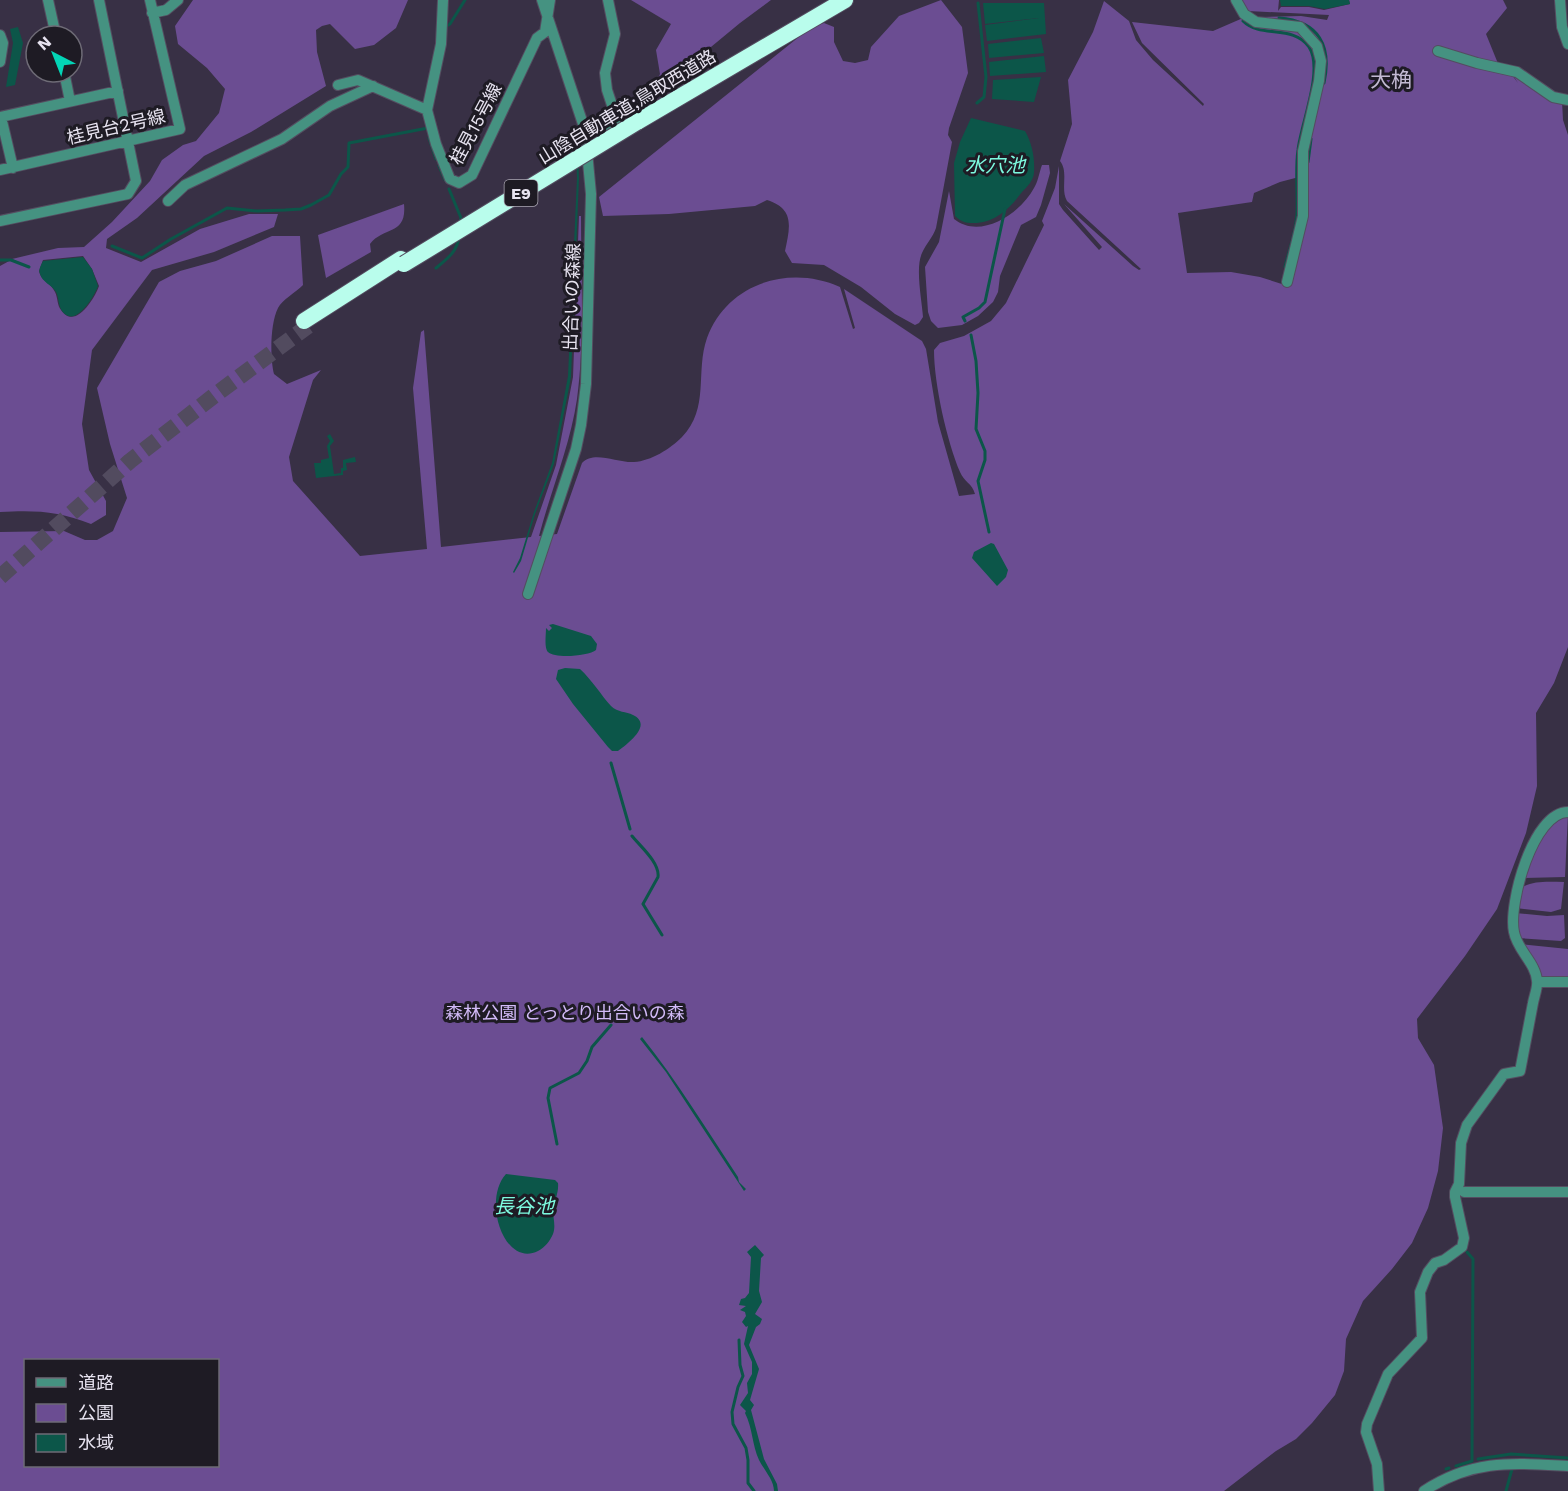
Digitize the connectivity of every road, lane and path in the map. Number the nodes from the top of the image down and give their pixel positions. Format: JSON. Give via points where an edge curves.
{"nodes":[{"id":1,"x":48,"y":0,"type":"edge"},
{"id":2,"x":99,"y":0,"type":"edge"},
{"id":3,"x":150,"y":0,"type":"edge"},
{"id":4,"x":178,"y":0,"type":"edge"},
{"id":5,"x":443,"y":0,"type":"edge"},
{"id":6,"x":542,"y":0,"type":"edge"},
{"id":7,"x":550,"y":0,"type":"edge"},
{"id":8,"x":609,"y":0,"type":"edge"},
{"id":9,"x":832,"y":0,"type":"edge"},
{"id":10,"x":845,"y":0,"type":"edge"},
{"id":11,"x":1236,"y":0,"type":"edge"},
{"id":12,"x":1560,"y":0,"type":"edge"},
{"id":13,"x":152,"y":13,"type":"junction"},
{"id":14,"x":547,"y":18,"type":"junction"},
{"id":15,"x":53,"y":24,"type":"edge"},
{"id":16,"x":0,"y":35,"type":"edge"},
{"id":17,"x":1568,"y":44,"type":"edge"},
{"id":18,"x":1438,"y":51,"type":"dead end"},
{"id":19,"x":0,"y":62,"type":"edge"},
{"id":20,"x":1509,"y":69,"type":"junction"},
{"id":21,"x":1518,"y":82,"type":"dead end"},
{"id":22,"x":66,"y":84,"type":"edge"},
{"id":23,"x":338,"y":85,"type":"dead end"},
{"id":24,"x":373,"y":87,"type":"junction"},
{"id":25,"x":118,"y":91,"type":"junction"},
{"id":26,"x":1568,"y":100,"type":"edge"},
{"id":27,"x":70,"y":101,"type":"junction"},
{"id":28,"x":427,"y":110,"type":"junction"},
{"id":29,"x":0,"y":117,"type":"edge"},
{"id":30,"x":636,"y":120,"type":"junction"},
{"id":31,"x":585,"y":130,"type":"junction"},
{"id":32,"x":128,"y":141,"type":"junction"},
{"id":33,"x":13,"y":168,"type":"junction"},
{"id":34,"x":0,"y":170,"type":"edge"},
{"id":35,"x":168,"y":201,"type":"dead end"},
{"id":36,"x":0,"y":221,"type":"edge"},
{"id":37,"x":1287,"y":282,"type":"dead end"},
{"id":38,"x":306,"y":323,"type":"tunnel mouth"},
{"id":39,"x":528,"y":594,"type":"dead end"},
{"id":40,"x":1568,"y":812,"type":"edge"},
{"id":41,"x":1538,"y":982,"type":"junction"},
{"id":42,"x":1568,"y":982,"type":"edge"},
{"id":43,"x":1464,"y":1191,"type":"dead end"},
{"id":44,"x":1568,"y":1192,"type":"edge"},
{"id":45,"x":1568,"y":1466,"type":"edge"},
{"id":46,"x":1379,"y":1491,"type":"edge"},
{"id":47,"x":1424,"y":1491,"type":"edge"}],
"edges":[{"from":1,"to":15,"type":"street"},
{"from":2,"to":25,"type":"street"},
{"from":3,"to":13,"type":"street","name":"桂見台2号線"},
{"from":4,"to":13,"type":"street","via":[[166,10]]},
{"from":5,"to":28,"type":"street","name":"桂見15号線","via":[[441,44]]},
{"from":6,"to":14,"type":"street","name":"出合いの森線"},
{"from":7,"to":14,"type":"street","name":"桂見15号線"},
{"from":8,"to":31,"type":"street","via":[[615,34],[605,73],[615,124]]},
{"from":9,"to":30,"type":"highway","name":"山陰自動車道;鳥取西道路","number":"E9"},
{"from":10,"to":30,"type":"highway","name":"山陰自動車道;鳥取西道路","number":"E9"},
{"from":11,"to":37,"type":"street","via":[[1244,14],[1256,22],[1300,27],[1317,46],[1321,61],[1304,151],[1303,216]]},
{"from":12,"to":17,"type":"street"},
{"from":13,"to":32,"type":"street","name":"桂見台2号線","via":[[180,129]]},
{"from":14,"to":28,"type":"street","name":"桂見15号線","via":[[545,32],[537,38],[472,175],[459,183],[450,179]]},
{"from":14,"to":31,"type":"street","name":"出合いの森線"},
{"from":16,"to":19,"type":"street"},
{"from":18,"to":20,"type":"street"},
{"from":20,"to":21,"type":"street"},
{"from":20,"to":26,"type":"street","via":[[1553,97]]},
{"from":22,"to":27,"type":"street"},
{"from":23,"to":24,"type":"street","via":[[358,80]]},
{"from":24,"to":28,"type":"street"},
{"from":24,"to":35,"type":"street","via":[[330,106],[282,139],[185,185]]},
{"from":25,"to":27,"type":"street"},
{"from":25,"to":32,"type":"street"},
{"from":27,"to":29,"type":"street"},
{"from":29,"to":33,"type":"street"},
{"from":30,"to":38,"type":"highway","name":"山陰自動車道;鳥取西道路","number":"E9","bridge":true},
{"from":31,"to":39,"type":"street","name":"出合いの森線","via":[[591,194],[586,384],[581,425]]},
{"from":32,"to":33,"type":"street","name":"桂見台2号線"},
{"from":32,"to":36,"type":"street","via":[[136,182],[128,194]]},
{"from":33,"to":34,"type":"street","name":"桂見台2号線"},
{"from":40,"to":41,"type":"street","via":[[1555,814],[1537,837],[1515,896],[1514,936]]},
{"from":41,"to":42,"type":"street"},
{"from":41,"to":46,"type":"street","via":[[1520,1071],[1504,1074],[1467,1125],[1461,1143],[1455,1192],[1464,1238],[1462,1247],[1431,1267],[1420,1292],[1422,1338],[1388,1374],[1370,1413],[1366,1432],[1377,1464]]},
{"from":43,"to":44,"type":"street"},
{"from":45,"to":47,"type":"street","via":[[1485,1465],[1458,1473]]}]}
